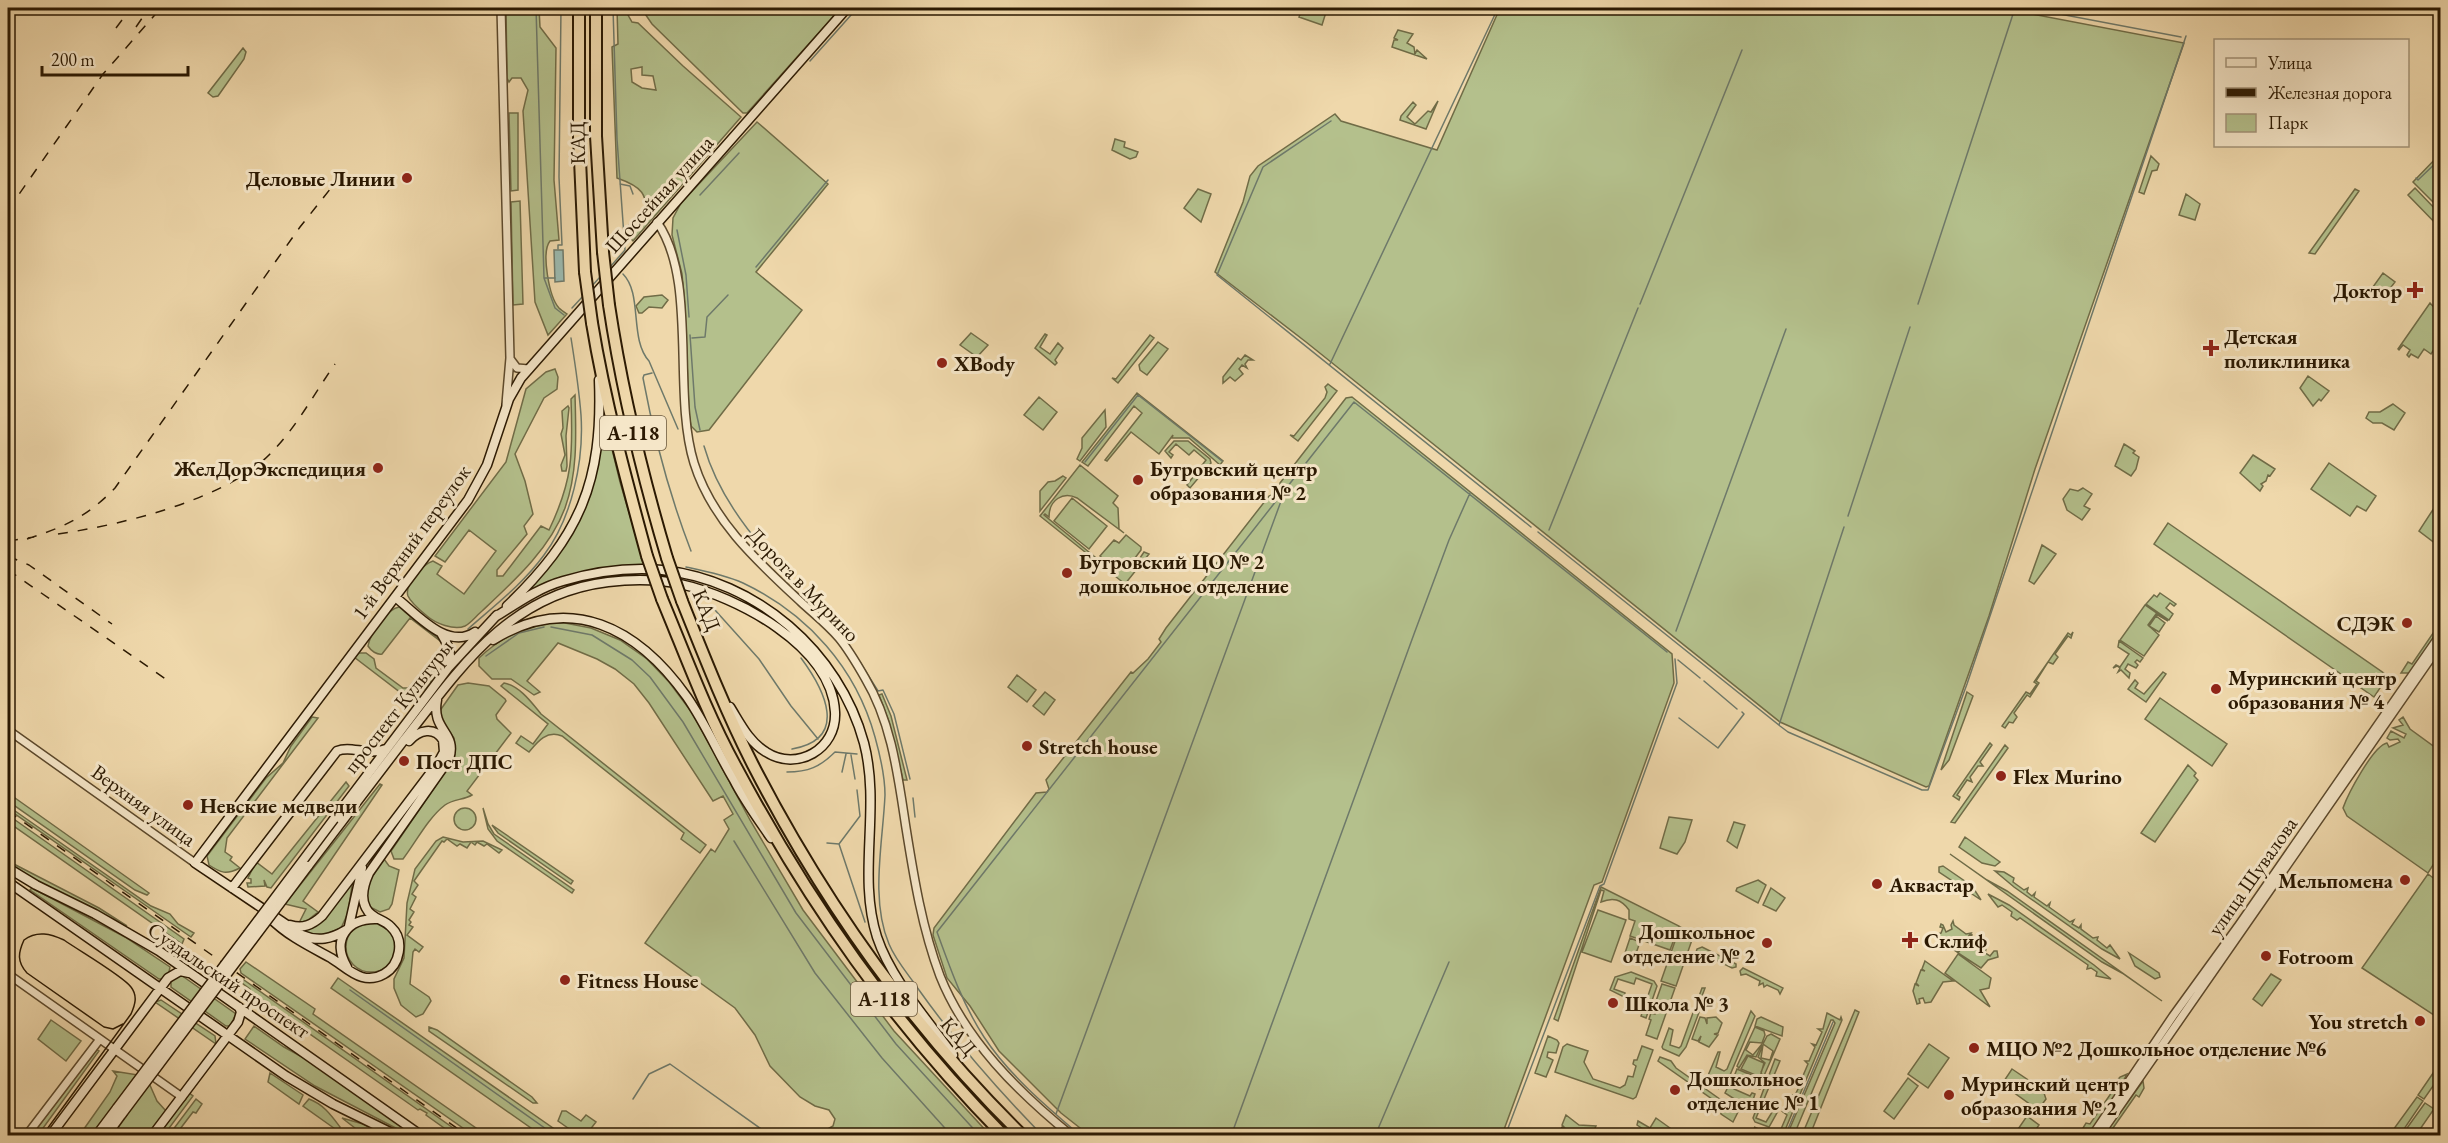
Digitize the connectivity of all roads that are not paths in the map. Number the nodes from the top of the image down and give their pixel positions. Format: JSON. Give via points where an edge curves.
{"nodes":[{"id":1,"x":501,"y":8,"type":"edge"},
{"id":2,"x":579,"y":8,"type":"edge"},
{"id":3,"x":596,"y":8,"type":"edge"},
{"id":4,"x":847,"y":8,"type":"edge"},
{"id":5,"x":657,"y":222,"type":"junction"},
{"id":6,"x":510,"y":358,"type":"junction"},
{"id":7,"x":598,"y":362,"type":"junction"},
{"id":8,"x":529,"y":369,"type":"junction"},
{"id":9,"x":505,"y":409,"type":"junction"},
{"id":10,"x":395,"y":597,"type":"junction"},
{"id":11,"x":495,"y":617,"type":"junction"},
{"id":12,"x":488,"y":624,"type":"junction"},
{"id":13,"x":441,"y":633,"type":"junction"},
{"id":14,"x":2440,"y":635,"type":"edge"},
{"id":15,"x":2440,"y":645,"type":"edge"},
{"id":16,"x":477,"y":650,"type":"junction"},
{"id":17,"x":448,"y":668,"type":"junction"},
{"id":18,"x":712,"y":674,"type":"junction"},
{"id":19,"x":438,"y":696,"type":"junction"},
{"id":20,"x":8,"y":730,"type":"edge"},
{"id":21,"x":386,"y":749,"type":"junction"},
{"id":22,"x":397,"y":749,"type":"junction"},
{"id":23,"x":337,"y":822,"type":"junction"},
{"id":24,"x":369,"y":854,"type":"junction"},
{"id":25,"x":195,"y":863,"type":"junction"},
{"id":26,"x":8,"y":868,"type":"edge"},
{"id":27,"x":800,"y":879,"type":"junction"},
{"id":28,"x":8,"y":882,"type":"edge"},
{"id":29,"x":232,"y":888,"type":"junction"},
{"id":30,"x":261,"y":909,"type":"junction"},
{"id":31,"x":378,"y":919,"type":"junction"},
{"id":32,"x":287,"y":924,"type":"junction"},
{"id":33,"x":347,"y":928,"type":"junction"},
{"id":34,"x":349,"y":970,"type":"junction"},
{"id":35,"x":8,"y":974,"type":"edge"},
{"id":36,"x":195,"y":976,"type":"junction"},
{"id":37,"x":161,"y":988,"type":"junction"},
{"id":38,"x":239,"y":1006,"type":"junction"},
{"id":39,"x":228,"y":1035,"type":"junction"},
{"id":40,"x":100,"y":1039,"type":"junction"},
{"id":41,"x":115,"y":1050,"type":"junction"},
{"id":42,"x":972,"y":1082,"type":"junction"},
{"id":43,"x":182,"y":1096,"type":"junction"},
{"id":44,"x":120,"y":1111,"type":"junction"},
{"id":45,"x":26,"y":1136,"type":"edge"},
{"id":46,"x":50,"y":1136,"type":"edge"},
{"id":47,"x":96,"y":1136,"type":"edge"},
{"id":48,"x":106,"y":1136,"type":"edge"},
{"id":49,"x":153,"y":1136,"type":"edge"},
{"id":50,"x":398,"y":1136,"type":"edge"},
{"id":51,"x":422,"y":1136,"type":"edge"},
{"id":52,"x":1004,"y":1136,"type":"edge"},
{"id":53,"x":1023,"y":1136,"type":"edge"},
{"id":54,"x":1072,"y":1136,"type":"edge"},
{"id":55,"x":2092,"y":1136,"type":"edge"},
{"id":56,"x":2100,"y":1136,"type":"edge"}],
"edges":[{"from":1,"to":6,"type":"street","name":"1-й Верхний переулок"},
{"from":2,"to":7,"type":"highway","name":"КАД","number":"А-118","bridge":true,"via":[[585,272]]},
{"from":3,"to":18,"type":"highway","name":"КАД","number":"А-118","bridge":true,"via":[[596,147],[603,252],[627,411],[667,558]]},
{"from":4,"to":5,"type":"main road","name":"Шоссейная улица"},
{"from":5,"to":8,"type":"main road","name":"Шоссейная улица"},
{"from":5,"to":54,"type":"street","name":"Дорога в Мурино","via":[[669,243],[676,270],[686,428],[699,478],[732,532],[838,638],[866,679],[893,749],[922,917],[942,979],[964,1023],[990,1058]]},
{"from":6,"to":8,"type":"street","via":[[517,368]]},
{"from":6,"to":9,"type":"street","name":"1-й Верхний переулок"},
{"from":7,"to":11,"type":"main road","via":[[599,443],[576,520],[556,554]]},
{"from":7,"to":27,"type":"highway","name":"КАД","number":"А-118","bridge":true,"via":[[647,556],[662,599],[734,764]]},
{"from":8,"to":9,"type":"main road","name":"Шоссейная улица"},
{"from":9,"to":10,"type":"main road","name":"1-й Верхний переулок","via":[[488,465],[476,487]]},
{"from":10,"to":13,"type":"main road"},
{"from":10,"to":25,"type":"main road","name":"1-й Верхний переулок"},
{"from":11,"to":12,"type":"main road","name":"проспект Культуры"},
{"from":11,"to":42,"type":"main road","via":[[561,582],[606,572],[660,570],[733,590],[777,616],[808,642],[842,688],[864,741],[871,780],[871,907],[878,937],[892,969]]},
{"from":12,"to":13,"type":"main road","via":[[463,639]]},
{"from":12,"to":17,"type":"main road","name":"проспект Культуры"},
{"from":13,"to":17,"type":"main road","via":[[451,654]]},
{"from":14,"to":55,"type":"street","name":"улица Шувалова"},
{"from":15,"to":56,"type":"street","name":"улица Шувалова"},
{"from":16,"to":18,"type":"main road","via":[[524,611],[584,586],[636,580],[690,586],[750,609],[807,655],[831,693],[835,711],[829,739],[819,750],[798,760],[777,758],[751,740]]},
{"from":16,"to":19,"type":"main road","name":"проспект Культуры"},
{"from":16,"to":27,"type":"main road","via":[[517,626],[552,617],[598,624],[632,640],[687,697],[735,783]]},
{"from":17,"to":21,"type":"main road","name":"проспект Культуры"},
{"from":18,"to":42,"type":"highway","name":"КАД","number":"А-118","via":[[753,764],[796,844],[869,958]]},
{"from":19,"to":22,"type":"main road","name":"проспект Культуры"},
{"from":19,"to":31,"type":"main road","via":[[436,718],[449,738],[452,752],[369,873],[363,901]]},
{"from":20,"to":25,"type":"street","name":"Верхняя улица"},
{"from":21,"to":23,"type":"main road","name":"проспект Культуры"},
{"from":21,"to":29,"type":"main road","via":[[375,753],[337,751]]},
{"from":22,"to":23,"type":"main road","name":"проспект Культуры"},
{"from":22,"to":24,"type":"main road","via":[[417,733],[426,731],[438,734],[444,744],[438,764]]},
{"from":23,"to":44,"type":"main road","bridge":true},
{"from":24,"to":32,"type":"main road","via":[[316,921],[301,927]]},
{"from":24,"to":33,"type":"main road","via":[[358,879]]},
{"from":25,"to":29,"type":"main road","name":"Верхняя улица"},
{"from":26,"to":36,"type":"main road","name":"Суздальский проспект","via":[[131,934]]},
{"from":27,"to":52,"type":"highway","name":"КАД","number":"А-118","via":[[899,1020]]},
{"from":28,"to":37,"type":"main road","name":"Суздальский проспект"},
{"from":29,"to":30,"type":"main road","name":"Верхняя улица"},
{"from":30,"to":32,"type":"main road","name":"Верхняя улица"},
{"from":30,"to":34,"type":"main road","name":"Верхняя улица","via":[[303,944]]},
{"from":31,"to":33,"type":"main road","via":[[360,920]]},
{"from":31,"to":34,"type":"main road","via":[[398,936],[395,964],[376,978],[360,977]]},
{"from":32,"to":33,"type":"main road","name":"Верхняя улица","via":[[317,940]]},
{"from":33,"to":34,"type":"main road","via":[[341,955]]},
{"from":35,"to":40,"type":"street"},
{"from":36,"to":37,"type":"main road","via":[[177,972]]},
{"from":36,"to":38,"type":"main road","name":"Суздальский проспект"},
{"from":37,"to":39,"type":"main road","name":"Суздальский проспект"},
{"from":37,"to":41,"type":"main road"},
{"from":38,"to":39,"type":"main road","via":[[241,1015]]},
{"from":38,"to":51,"type":"main road","name":"Суздальский проспект"},
{"from":39,"to":43,"type":"main road"},
{"from":39,"to":50,"type":"main road","name":"Суздальский проспект","via":[[310,1091]]},
{"from":40,"to":41,"type":"street"},
{"from":40,"to":45,"type":"street"},
{"from":41,"to":43,"type":"street"},
{"from":41,"to":46,"type":"main road"},
{"from":42,"to":53,"type":"highway","name":"КАД","number":"А-118"},
{"from":43,"to":49,"type":"main road"},
{"from":44,"to":47,"type":"main road"},
{"from":44,"to":48,"type":"main road"}]}
